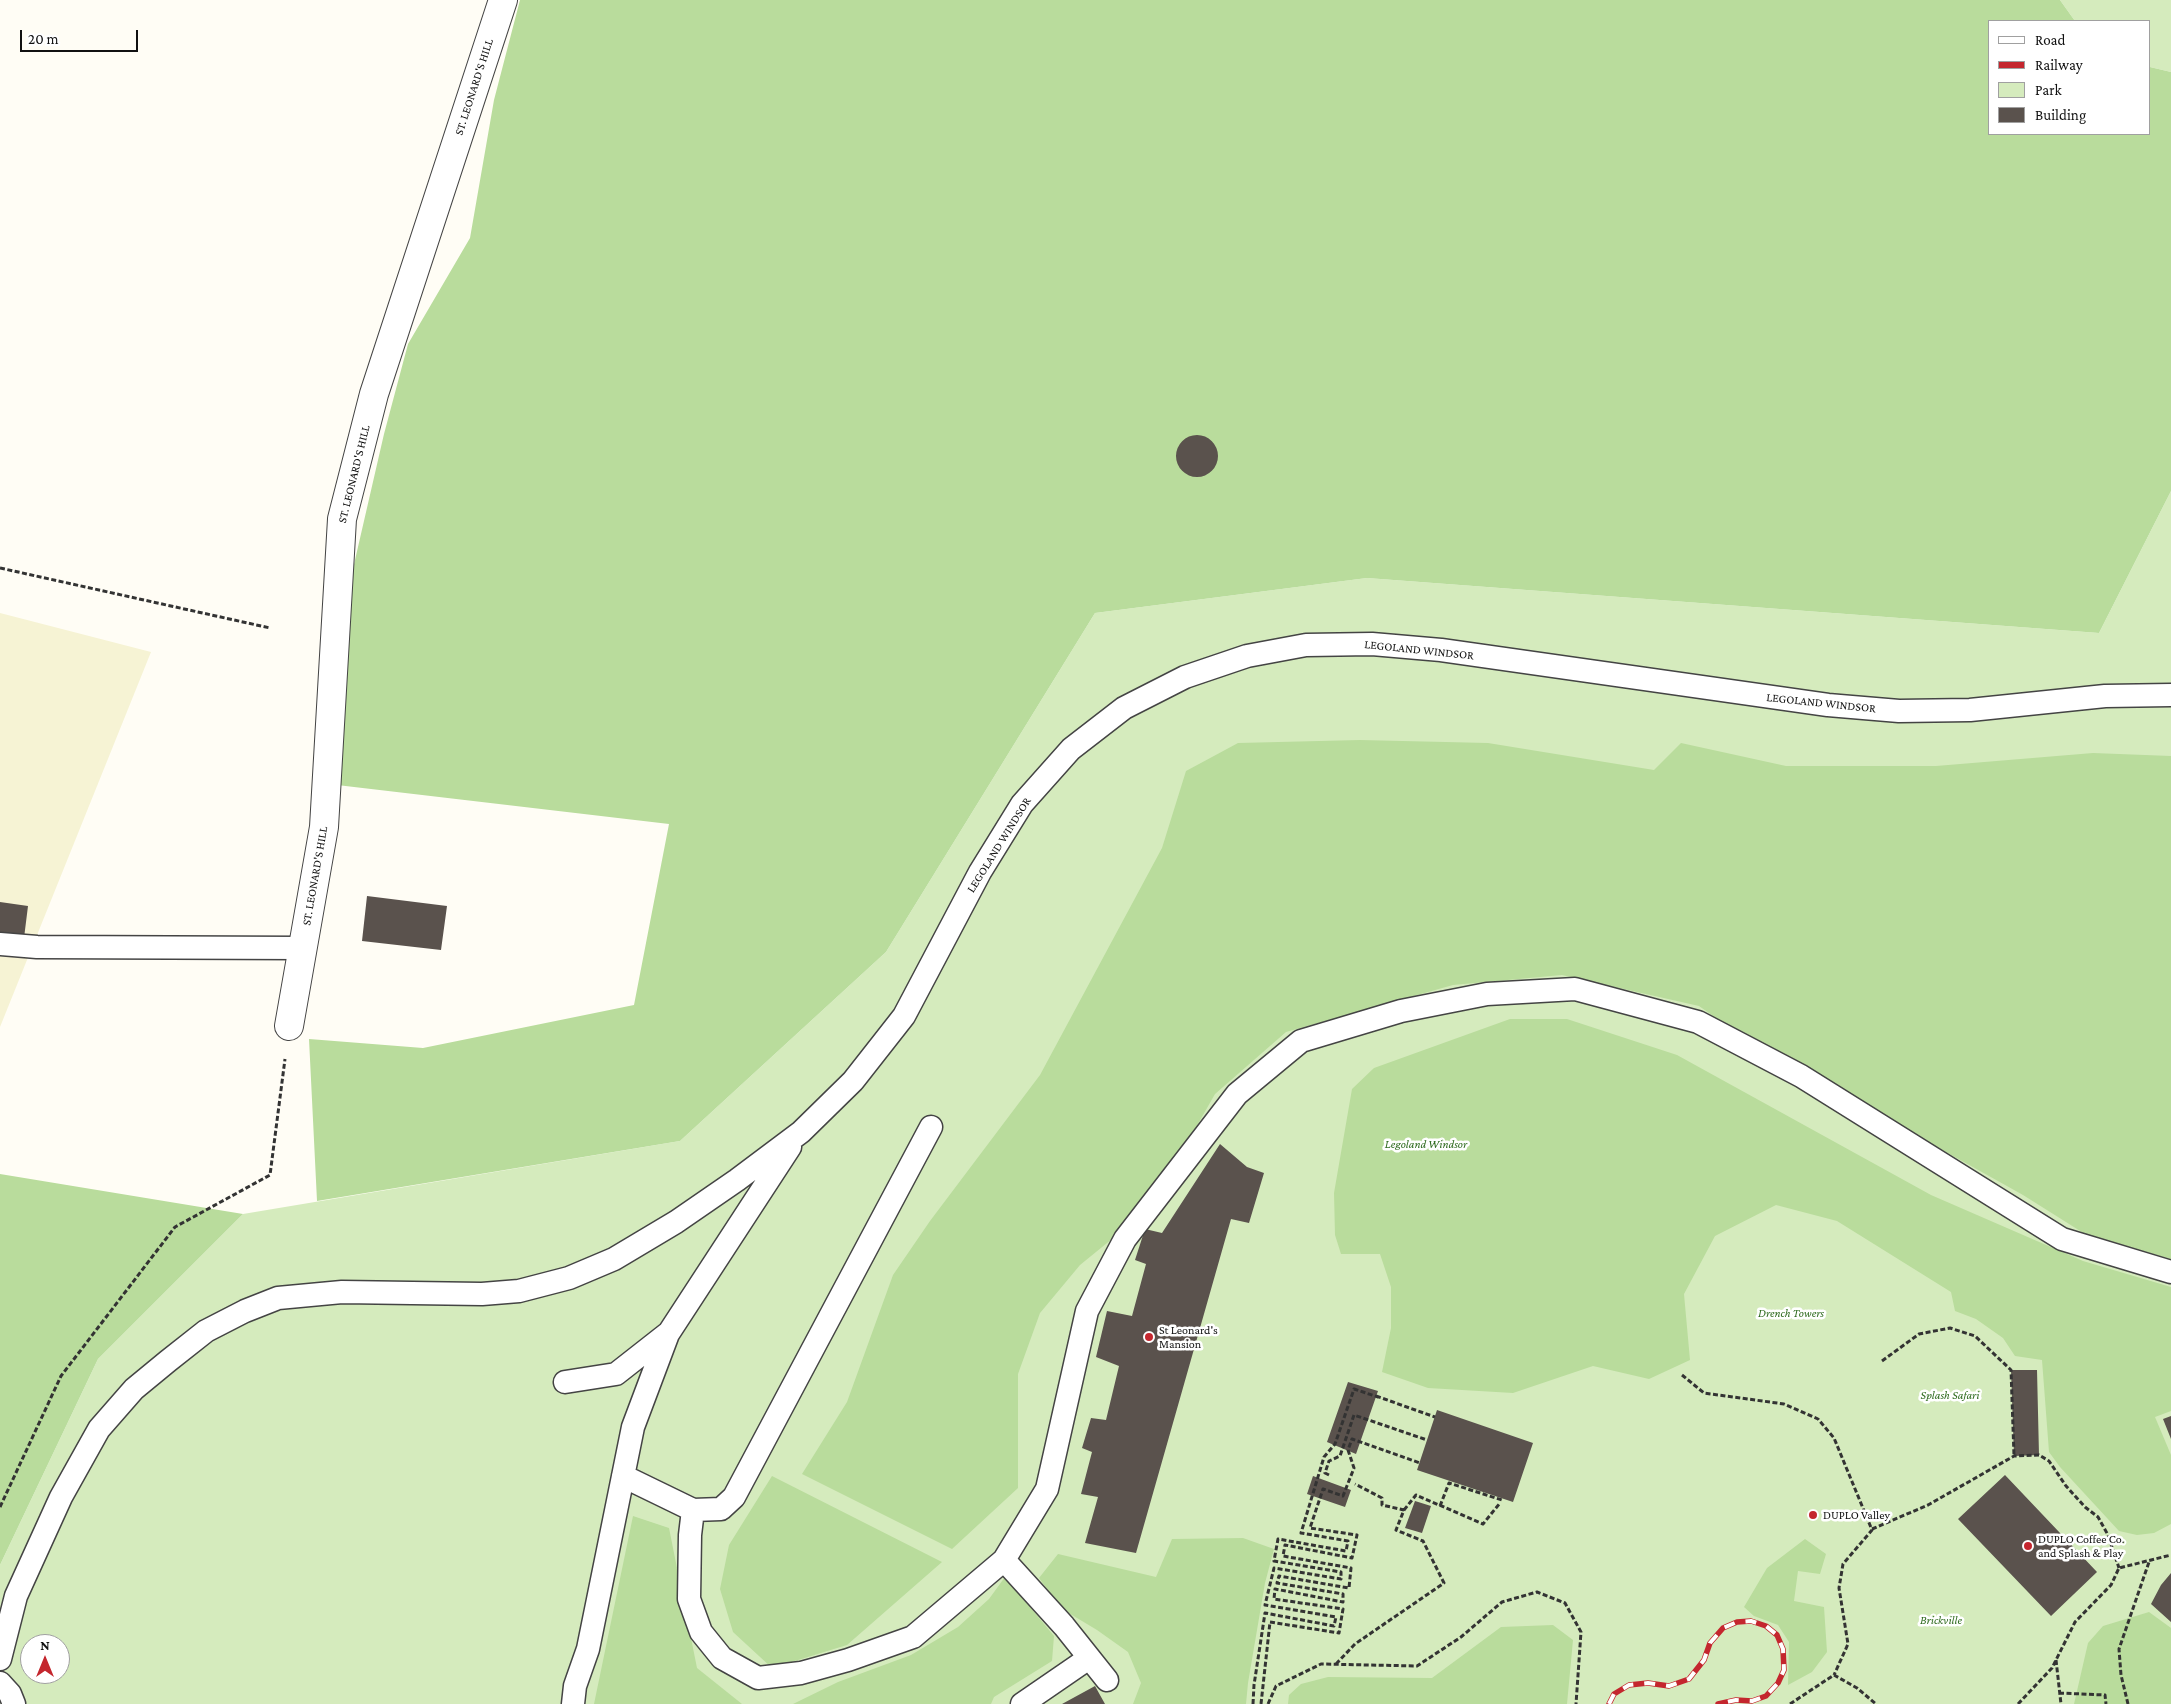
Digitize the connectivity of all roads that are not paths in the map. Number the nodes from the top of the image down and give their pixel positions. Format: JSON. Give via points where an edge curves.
{"nodes":[{"id":1,"x":503,"y":0,"type":"edge"},
{"id":2,"x":2171,"y":694,"type":"edge"},
{"id":3,"x":0,"y":944,"type":"edge"},
{"id":4,"x":303,"y":948,"type":"junction"},
{"id":5,"x":289,"y":1026,"type":"road end"},
{"id":6,"x":931,"y":1127,"type":"dead end"},
{"id":7,"x":801,"y":1132,"type":"junction"},
{"id":8,"x":2171,"y":1272,"type":"edge"},
{"id":9,"x":668,"y":1334,"type":"junction"},
{"id":10,"x":565,"y":1382,"type":"dead end"},
{"id":11,"x":623,"y":1476,"type":"junction"},
{"id":12,"x":693,"y":1510,"type":"junction"},
{"id":13,"x":1004,"y":1560,"type":"junction"},
{"id":14,"x":1089,"y":1658,"type":"junction"},
{"id":15,"x":0,"y":1659,"type":"edge"},
{"id":16,"x":1107,"y":1680,"type":"dead end"},
{"id":17,"x":0,"y":1683,"type":"edge"},
{"id":18,"x":14,"y":1704,"type":"edge"},
{"id":19,"x":573,"y":1704,"type":"edge"},
{"id":20,"x":1022,"y":1704,"type":"edge"}],
"edges":[{"from":1,"to":4,"type":"street","name":"ST. LEONARD'S HILL","via":[[374,394],[342,519],[324,827]]},
{"from":2,"to":7,"type":"lane","name":"LEGOLAND WINDSOR","via":[[2104,696],[1970,710],[1899,711],[1828,706],[1441,650],[1372,644],[1306,645],[1247,656],[1185,677],[1124,708],[1071,749],[1022,804],[980,872],[904,1016],[853,1082]]},
{"from":3,"to":4,"type":"lane","via":[[37,947]]},
{"from":4,"to":5,"type":"street","name":"ST. LEONARD'S HILL"},
{"from":6,"to":12,"type":"lane","via":[[734,1497],[721,1509]]},
{"from":7,"to":9,"type":"lane"},
{"from":7,"to":15,"type":"lane","via":[[676,1222],[614,1259],[569,1278],[519,1291],[492,1293],[342,1292],[278,1298],[206,1331],[134,1389],[99,1429],[61,1498],[16,1596]]},
{"from":8,"to":13,"type":"lane","via":[[2062,1239],[1801,1076],[1698,1022],[1575,989],[1487,994],[1401,1011],[1301,1041],[1237,1094],[1125,1239],[1087,1311],[1047,1489]]},
{"from":9,"to":10,"type":"lane","via":[[616,1374]]},
{"from":9,"to":11,"type":"lane","via":[[633,1427]]},
{"from":11,"to":12,"type":"lane"},
{"from":11,"to":19,"type":"lane","via":[[588,1649],[575,1686]]},
{"from":12,"to":13,"type":"lane","via":[[689,1599],[701,1632],[722,1658],[758,1678],[801,1673],[913,1637]]},
{"from":13,"to":14,"type":"lane"},
{"from":14,"to":16,"type":"lane"},
{"from":14,"to":20,"type":"lane"},
{"from":17,"to":18,"type":"lane"}]}
